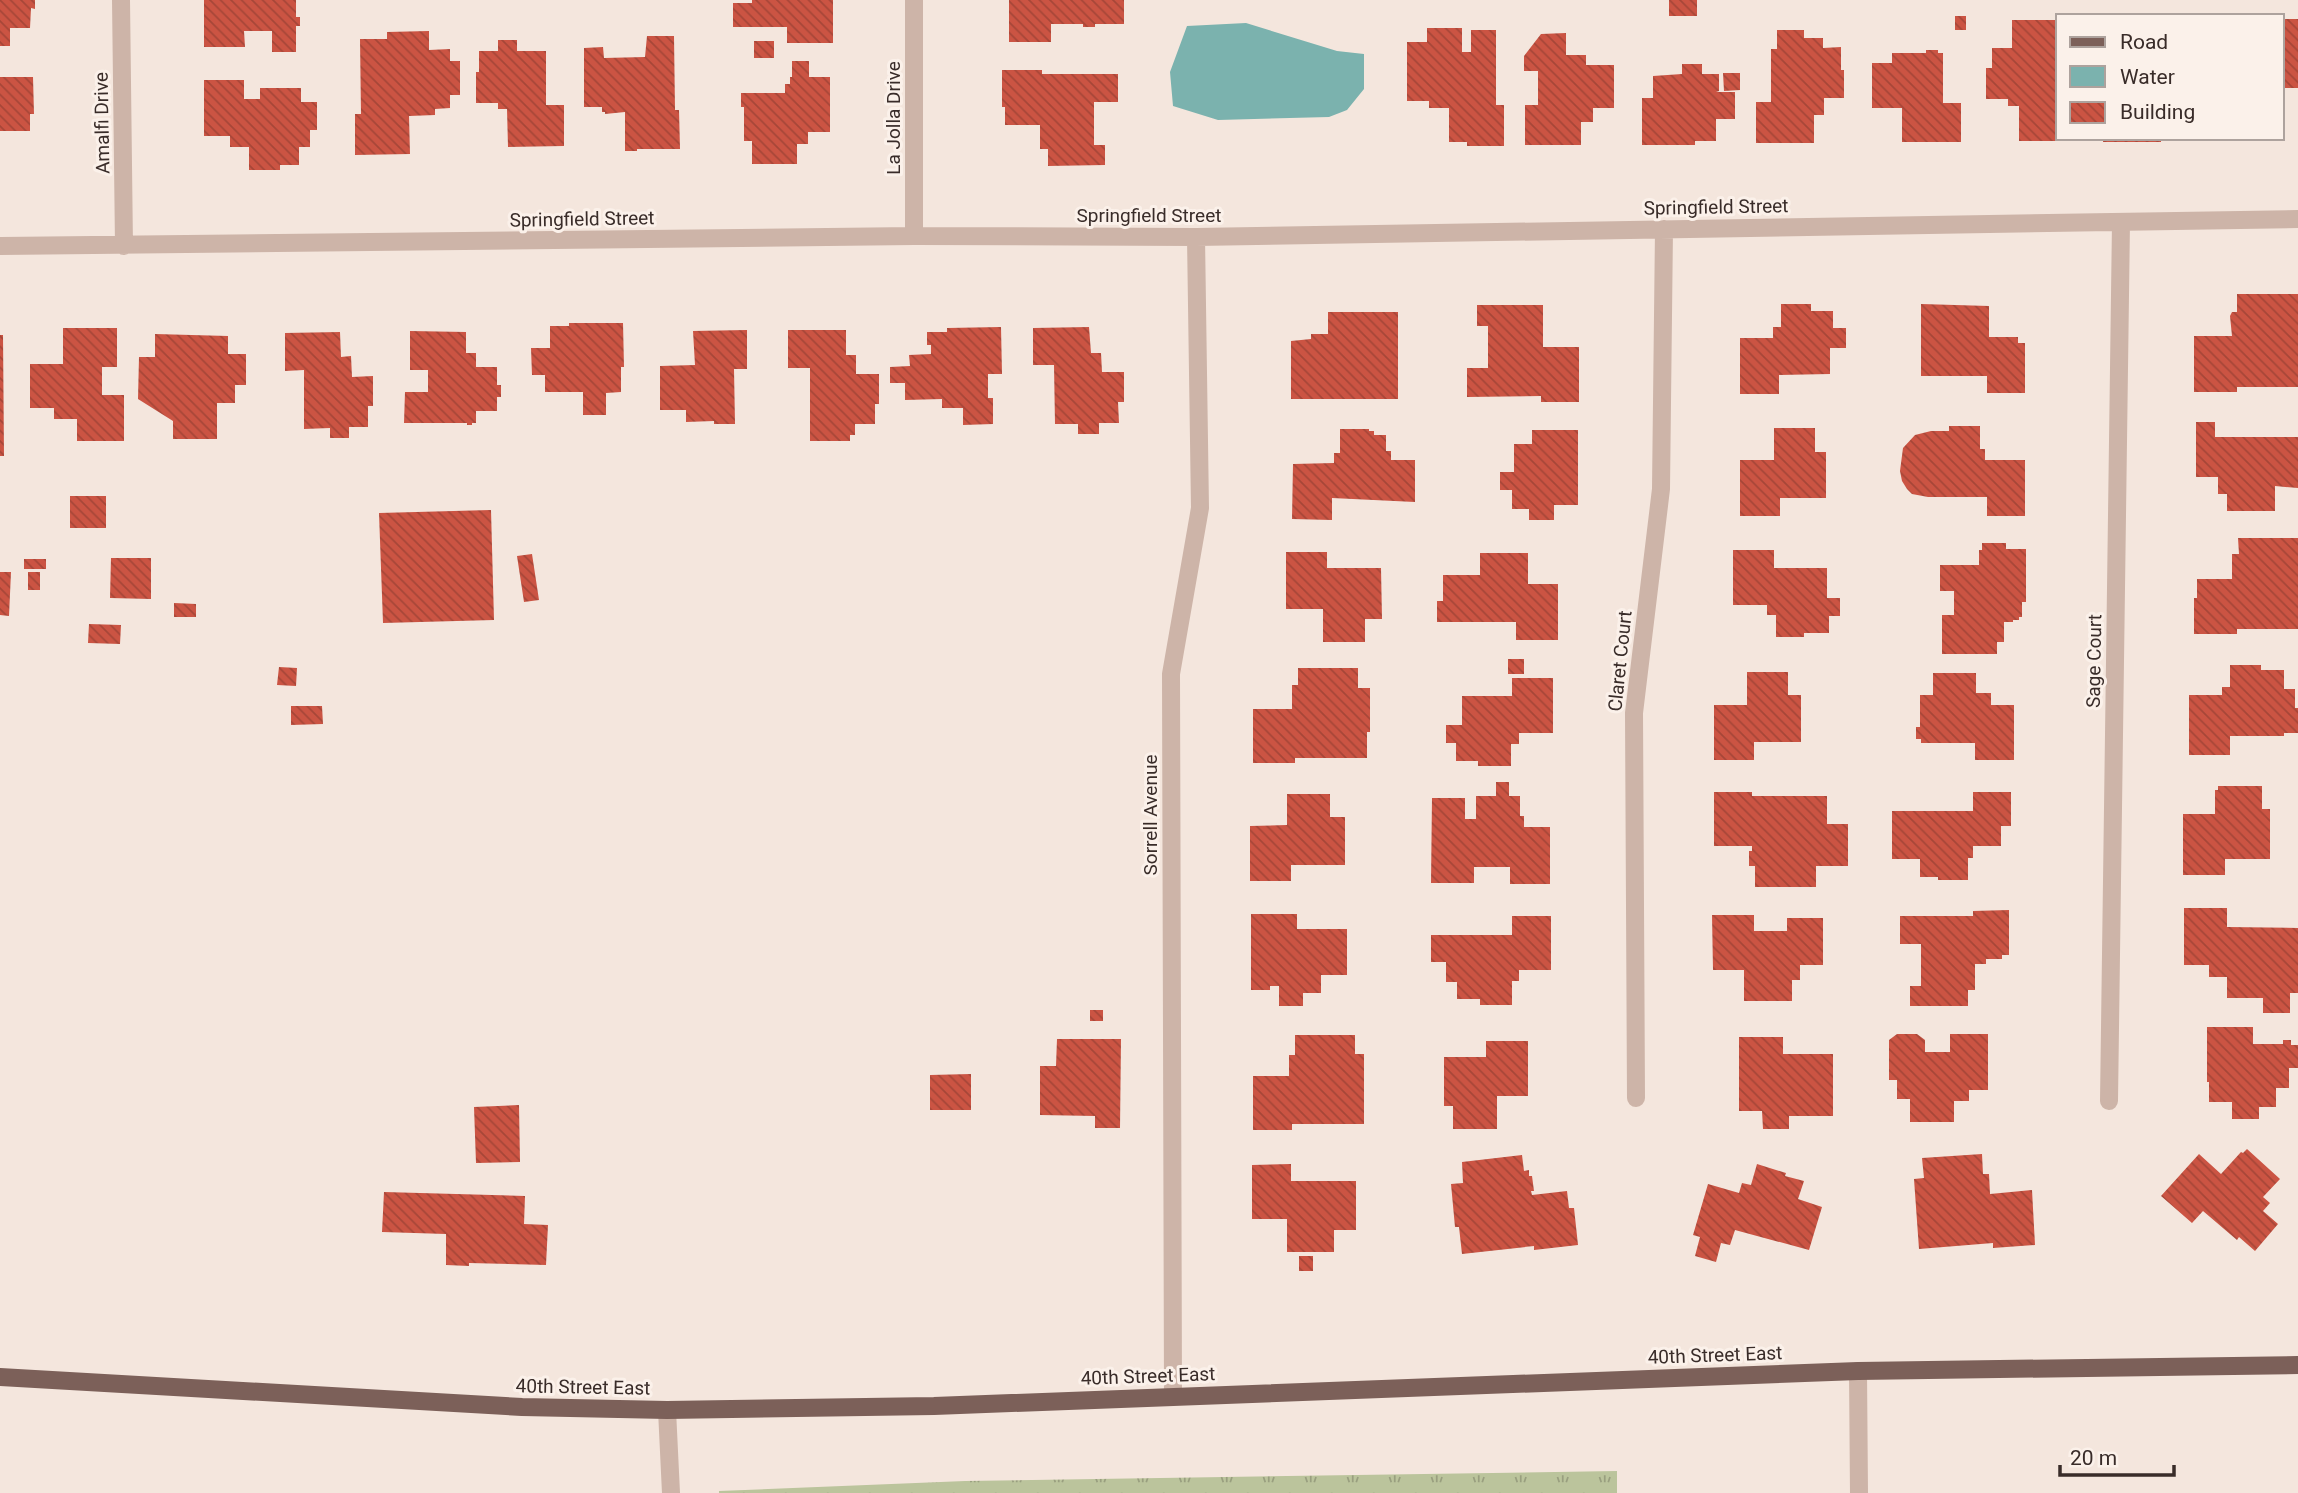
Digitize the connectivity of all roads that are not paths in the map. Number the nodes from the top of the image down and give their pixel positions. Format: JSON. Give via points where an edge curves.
{"nodes":[{"id":1,"x":121,"y":0,"type":"edge"},
{"id":2,"x":914,"y":0,"type":"edge"},
{"id":3,"x":2298,"y":219,"type":"edge"},
{"id":4,"x":2122,"y":222,"type":"junction"},
{"id":5,"x":1664,"y":229,"type":"junction"},
{"id":6,"x":914,"y":236,"type":"junction"},
{"id":7,"x":1196,"y":237,"type":"junction"},
{"id":8,"x":0,"y":246,"type":"edge"},
{"id":9,"x":124,"y":246,"type":"junction"},
{"id":10,"x":1636,"y":1098,"type":"dead end"},
{"id":11,"x":2109,"y":1101,"type":"dead end"},
{"id":12,"x":2298,"y":1365,"type":"edge"},
{"id":13,"x":1858,"y":1371,"type":"junction"},
{"id":14,"x":0,"y":1377,"type":"edge"},
{"id":15,"x":1173,"y":1396,"type":"junction"},
{"id":16,"x":667,"y":1410,"type":"junction"},
{"id":17,"x":671,"y":1493,"type":"edge"},
{"id":18,"x":1859,"y":1493,"type":"edge"}],
"edges":[{"from":1,"to":9,"type":"street","name":"Amalfi Drive"},
{"from":2,"to":6,"type":"street","name":"La Jolla Drive"},
{"from":3,"to":4,"type":"street","name":"Springfield Street"},
{"from":4,"to":5,"type":"street","name":"Springfield Street"},
{"from":4,"to":11,"type":"street","name":"Sage Court"},
{"from":5,"to":7,"type":"street","name":"Springfield Street"},
{"from":5,"to":10,"type":"street","name":"Claret Court","via":[[1661,489],[1634,713]]},
{"from":6,"to":7,"type":"street","name":"Springfield Street"},
{"from":6,"to":9,"type":"street","name":"Springfield Street"},
{"from":7,"to":15,"type":"street","name":"Sorrell Avenue","via":[[1200,508],[1171,674]]},
{"from":8,"to":9,"type":"street","name":"Springfield Street"},
{"from":12,"to":13,"type":"main road","name":"40th Street East"},
{"from":13,"to":15,"type":"main road","name":"40th Street East"},
{"from":13,"to":18,"type":"street"},
{"from":14,"to":16,"type":"main road","name":"40th Street East","via":[[522,1407]]},
{"from":15,"to":16,"type":"main road","name":"40th Street East"},
{"from":16,"to":17,"type":"street"}]}
